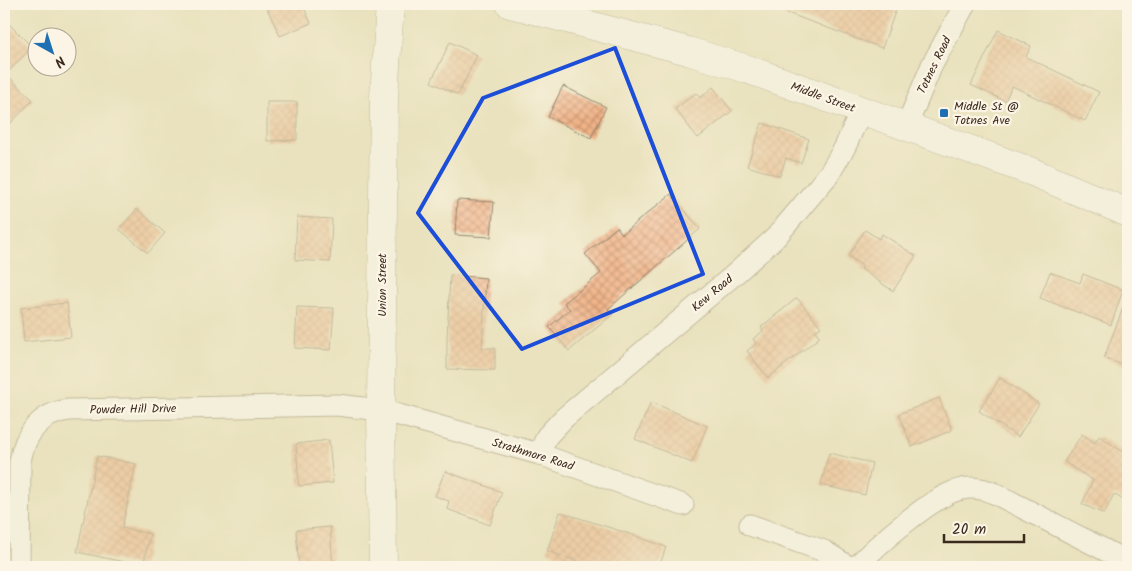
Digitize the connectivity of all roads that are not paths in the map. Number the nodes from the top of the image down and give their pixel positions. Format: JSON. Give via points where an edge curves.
{"nodes":[{"id":1,"x":390,"y":4,"type":"edge"},
{"id":2,"x":510,"y":4,"type":"edge"},
{"id":3,"x":965,"y":4,"type":"edge"},
{"id":4,"x":861,"y":111,"type":"junction"},
{"id":5,"x":906,"y":127,"type":"junction"},
{"id":6,"x":1128,"y":214,"type":"edge"},
{"id":7,"x":381,"y":410,"type":"junction"},
{"id":8,"x":539,"y":454,"type":"junction"},
{"id":9,"x":683,"y":505,"type":"dead end"},
{"id":10,"x":750,"y":526,"type":"dead end"},
{"id":11,"x":1128,"y":562,"type":"edge"},
{"id":12,"x":18,"y":567,"type":"edge"},
{"id":13,"x":383,"y":567,"type":"edge"},
{"id":14,"x":849,"y":567,"type":"edge"},
{"id":15,"x":856,"y":567,"type":"edge"}],
"edges":[{"from":1,"to":7,"type":"street","name":"Union Street","via":[[384,97]]},
{"from":2,"to":4,"type":"street","name":"Middle Street","via":[[717,59]]},
{"from":3,"to":5,"type":"street","name":"Totnes Road","via":[[923,85]]},
{"from":4,"to":5,"type":"street","name":"Middle Street"},
{"from":4,"to":8,"type":"street","name":"Kew Road","via":[[829,174],[776,237],[564,418],[547,436]]},
{"from":5,"to":6,"type":"street","name":"Middle Street","via":[[1030,171]]},
{"from":7,"to":8,"type":"street","name":"Strathmore Road"},
{"from":7,"to":12,"type":"street","name":"Powder Hill Drive","via":[[317,406],[69,410],[50,414],[30,432],[21,451]]},
{"from":7,"to":13,"type":"street","name":"Union Street"},
{"from":8,"to":9,"type":"street","name":"Strathmore Road"},
{"from":10,"to":14,"type":"street","via":[[824,551]]},
{"from":11,"to":15,"type":"street","via":[[996,494],[974,488],[948,493],[936,501],[878,545]]}]}
